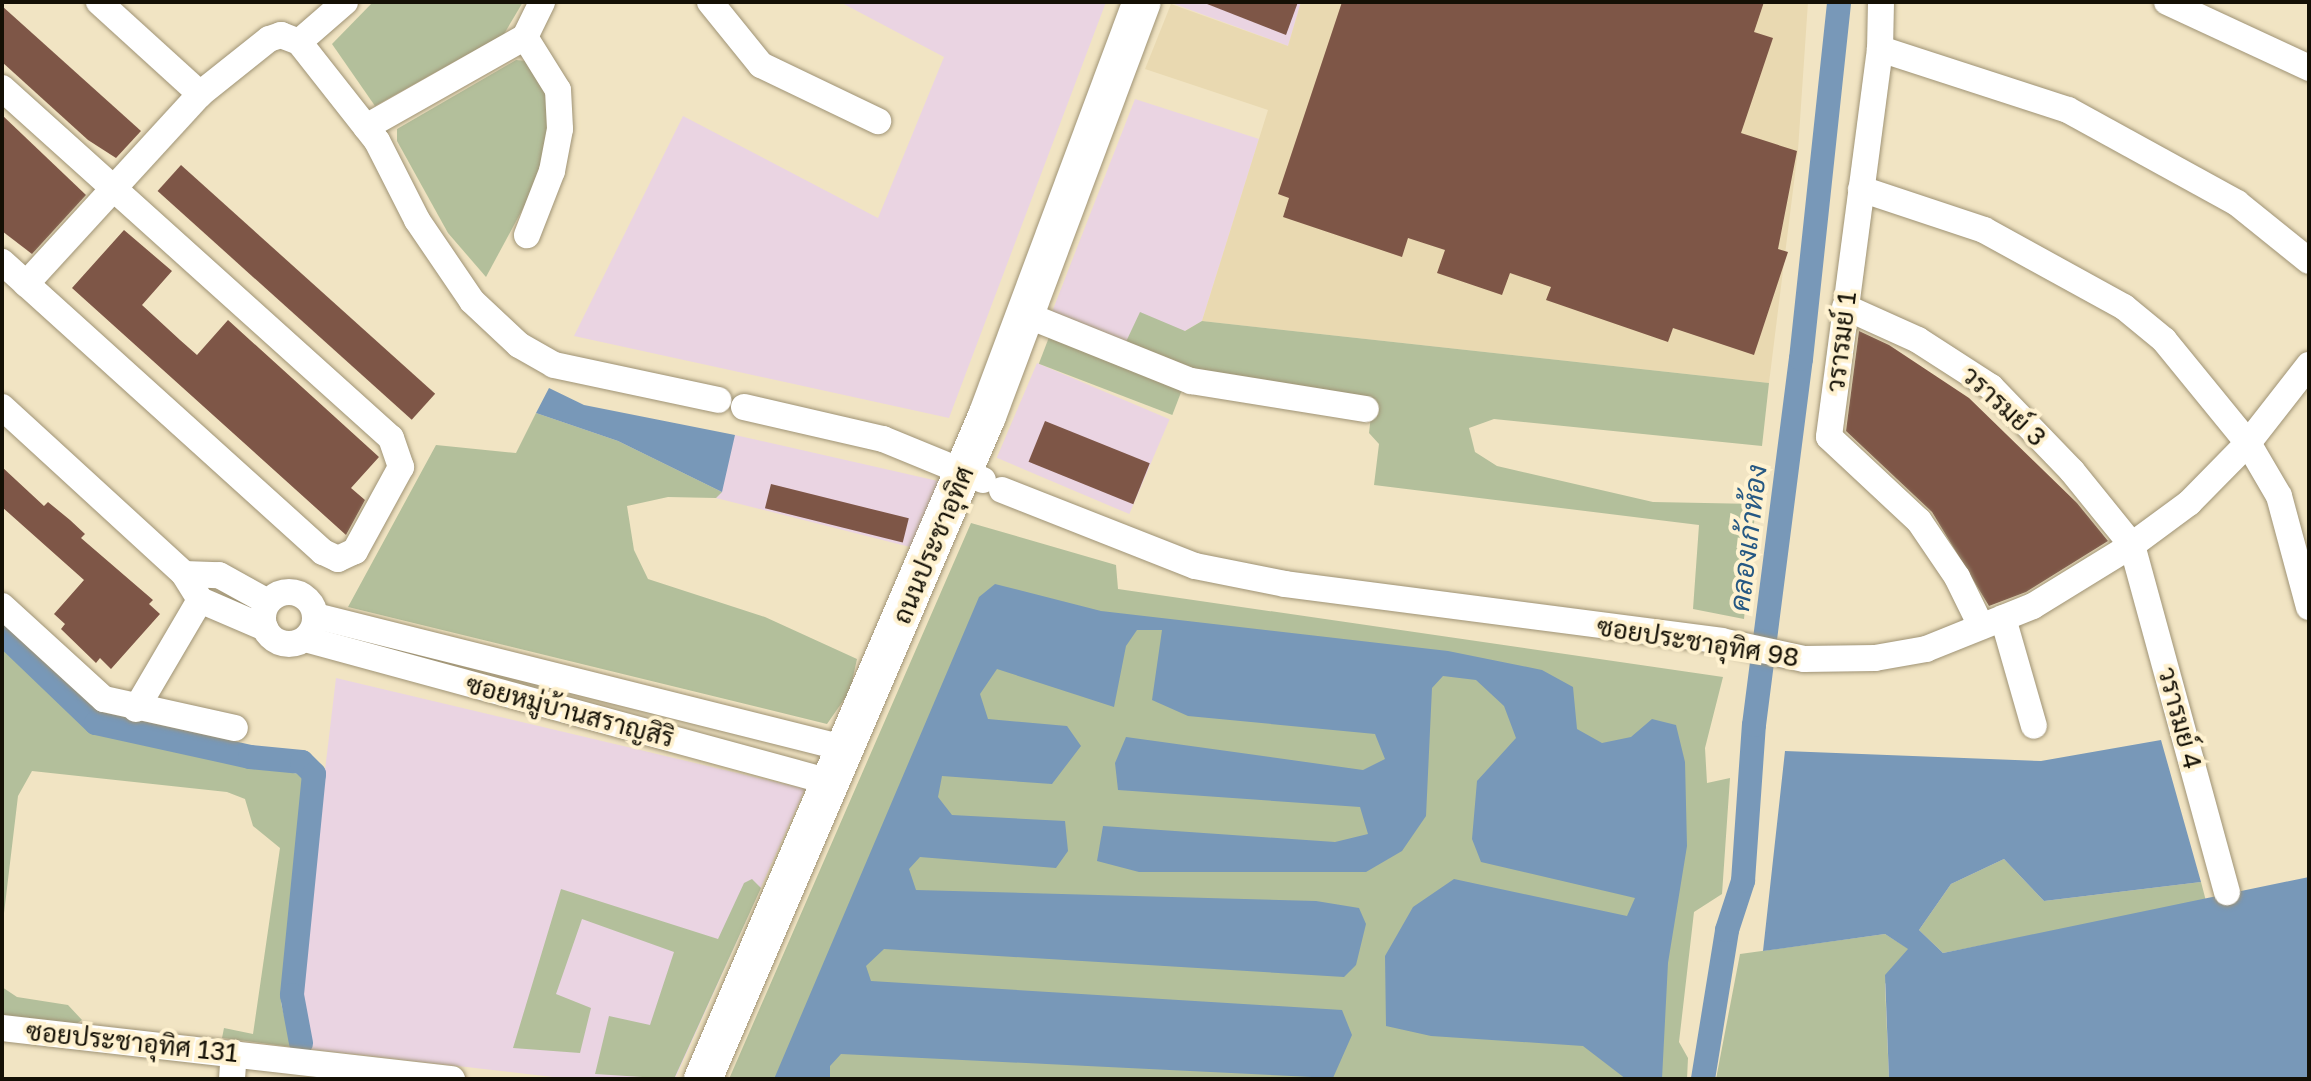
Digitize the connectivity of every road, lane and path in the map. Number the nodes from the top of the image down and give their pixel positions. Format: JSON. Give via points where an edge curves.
{"nodes":[{"id":1,"x":99,"y":2,"type":"edge"},
{"id":2,"x":345,"y":2,"type":"edge"},
{"id":3,"x":542,"y":2,"type":"edge"},
{"id":4,"x":710,"y":2,"type":"edge"},
{"id":5,"x":1142,"y":2,"type":"edge"},
{"id":6,"x":1881,"y":2,"type":"edge"},
{"id":7,"x":2167,"y":2,"type":"edge"},
{"id":8,"x":525,"y":37,"type":"junction"},
{"id":9,"x":299,"y":42,"type":"junction"},
{"id":10,"x":1880,"y":49,"type":"junction"},
{"id":11,"x":2309,"y":68,"type":"edge"},
{"id":12,"x":2,"y":88,"type":"edge"},
{"id":13,"x":200,"y":94,"type":"junction"},
{"id":14,"x":878,"y":121,"type":"dead end"},
{"id":15,"x":366,"y":127,"type":"junction"},
{"id":16,"x":114,"y":187,"type":"junction"},
{"id":17,"x":1861,"y":189,"type":"junction"},
{"id":18,"x":527,"y":235,"type":"dead end"},
{"id":19,"x":2309,"y":261,"type":"edge"},
{"id":20,"x":2,"y":262,"type":"edge"},
{"id":21,"x":26,"y":284,"type":"junction"},
{"id":22,"x":1845,"y":307,"type":"junction"},
{"id":23,"x":1024,"y":314,"type":"junction"},
{"id":24,"x":2309,"y":365,"type":"edge"},
{"id":25,"x":718,"y":400,"type":"dead end"},
{"id":26,"x":2,"y":407,"type":"edge"},
{"id":27,"x":744,"y":407,"type":"dead end"},
{"id":28,"x":1366,"y":409,"type":"dead end"},
{"id":29,"x":2248,"y":443,"type":"junction"},
{"id":30,"x":983,"y":481,"type":"junction"},
{"id":31,"x":2132,"y":545,"type":"junction"},
{"id":32,"x":184,"y":574,"type":"junction"},
{"id":33,"x":200,"y":600,"type":"junction"},
{"id":34,"x":2,"y":606,"type":"edge"},
{"id":35,"x":2309,"y":607,"type":"edge"},
{"id":36,"x":266,"y":615,"type":"junction"},
{"id":37,"x":1992,"y":622,"type":"junction"},
{"id":38,"x":310,"y":628,"type":"junction"},
{"id":39,"x":136,"y":709,"type":"junction"},
{"id":40,"x":2034,"y":726,"type":"dead end"},
{"id":41,"x":235,"y":728,"type":"dead end"},
{"id":42,"x":841,"y":766,"type":"junction"},
{"id":43,"x":2227,"y":892,"type":"dead end"},
{"id":44,"x":2,"y":1028,"type":"edge"},
{"id":45,"x":233,"y":1066,"type":"edge"},
{"id":46,"x":452,"y":1079,"type":"edge"},
{"id":47,"x":703,"y":1079,"type":"edge"}],
"edges":[{"from":1,"to":13,"type":"street"},
{"from":2,"to":9,"type":"street"},
{"from":3,"to":8,"type":"street"},
{"from":4,"to":14,"type":"street","via":[[761,65]]},
{"from":5,"to":23,"type":"main road","name":"ถนนประชาอุทิศ"},
{"from":6,"to":10,"type":"street","name":"วรารมย์ 1"},
{"from":7,"to":11,"type":"street"},
{"from":8,"to":15,"type":"street"},
{"from":8,"to":18,"type":"street","via":[[558,90],[560,129],[552,171]]},
{"from":9,"to":13,"type":"street","via":[[281,35],[269,39]]},
{"from":9,"to":15,"type":"street"},
{"from":10,"to":17,"type":"street","name":"วรารมย์ 1"},
{"from":10,"to":19,"type":"street","via":[[2011,88],[2128,139],[2237,203]]},
{"from":12,"to":16,"type":"street"},
{"from":13,"to":16,"type":"street"},
{"from":15,"to":25,"type":"street","via":[[459,285],[519,345],[554,365],[590,376]]},
{"from":16,"to":21,"type":"street"},
{"from":16,"to":21,"type":"street","via":[[391,438],[401,467],[355,551],[338,559],[323,552]]},
{"from":17,"to":22,"type":"street","name":"วรารมย์ 1"},
{"from":17,"to":29,"type":"street","via":[[1984,230],[2124,307],[2164,340]]},
{"from":20,"to":21,"type":"street"},
{"from":22,"to":31,"type":"street","name":"วรารมย์ 3","via":[[1918,340],[1991,387],[2072,471]]},
{"from":22,"to":37,"type":"street","name":"วรารมย์ 1","via":[[1831,444],[1874,476],[1919,521]]},
{"from":23,"to":28,"type":"street","via":[[1191,381]]},
{"from":23,"to":30,"type":"main road","name":"ถนนประชาอุทิศ"},
{"from":24,"to":29,"type":"street","name":"ซอยประชาอุทิศ 98"},
{"from":26,"to":32,"type":"street"},
{"from":27,"to":30,"type":"street","name":"ซอยประชาอุทิศ 98","via":[[883,439]]},
{"from":29,"to":31,"type":"street","name":"ซอยประชาอุทิศ 98","via":[[2189,503]]},
{"from":29,"to":35,"type":"street","via":[[2279,496]]},
{"from":30,"to":37,"type":"street","name":"ซอยประชาอุทิศ 98","via":[[1195,566],[1356,597],[1721,641],[1804,659],[1926,649]]},
{"from":30,"to":42,"type":"main road","name":"ถนนประชาอุทิศ"},
{"from":31,"to":37,"type":"street","name":"ซอยประชาอุทิศ 98","via":[[2033,606]]},
{"from":31,"to":43,"type":"street","name":"วรารมย์ 4"},
{"from":32,"to":33,"type":"street"},
{"from":32,"to":36,"type":"street","name":"ซอยหมู่บ้านสราญสิริ","via":[[219,575]]},
{"from":33,"to":36,"type":"street","name":"ซอยหมู่บ้านสราญสิริ"},
{"from":33,"to":39,"type":"street"},
{"from":34,"to":39,"type":"street","via":[[88,688]]},
{"from":36,"to":38,"type":"street","name":"ซอยหมู่บ้านสราญสิริ","via":[[282,643]]},
{"from":36,"to":38,"type":"street","name":"ซอยหมู่บ้านสราญสิริ","via":[[281,593],[297,593],[310,602]]},
{"from":37,"to":40,"type":"street"},
{"from":38,"to":42,"type":"street","name":"ซอยหมู่บ้านสราญสิริ"},
{"from":38,"to":42,"type":"street","name":"ซอยหมู่บ้านสราญสิริ"},
{"from":39,"to":41,"type":"street"},
{"from":42,"to":47,"type":"main road","name":"ถนนประชาอุทิศ"},
{"from":44,"to":45,"type":"street","name":"ซอยประชาอุทิศ 131"},
{"from":45,"to":46,"type":"street","name":"ซอยประชาอุทิศ 131"}]}
